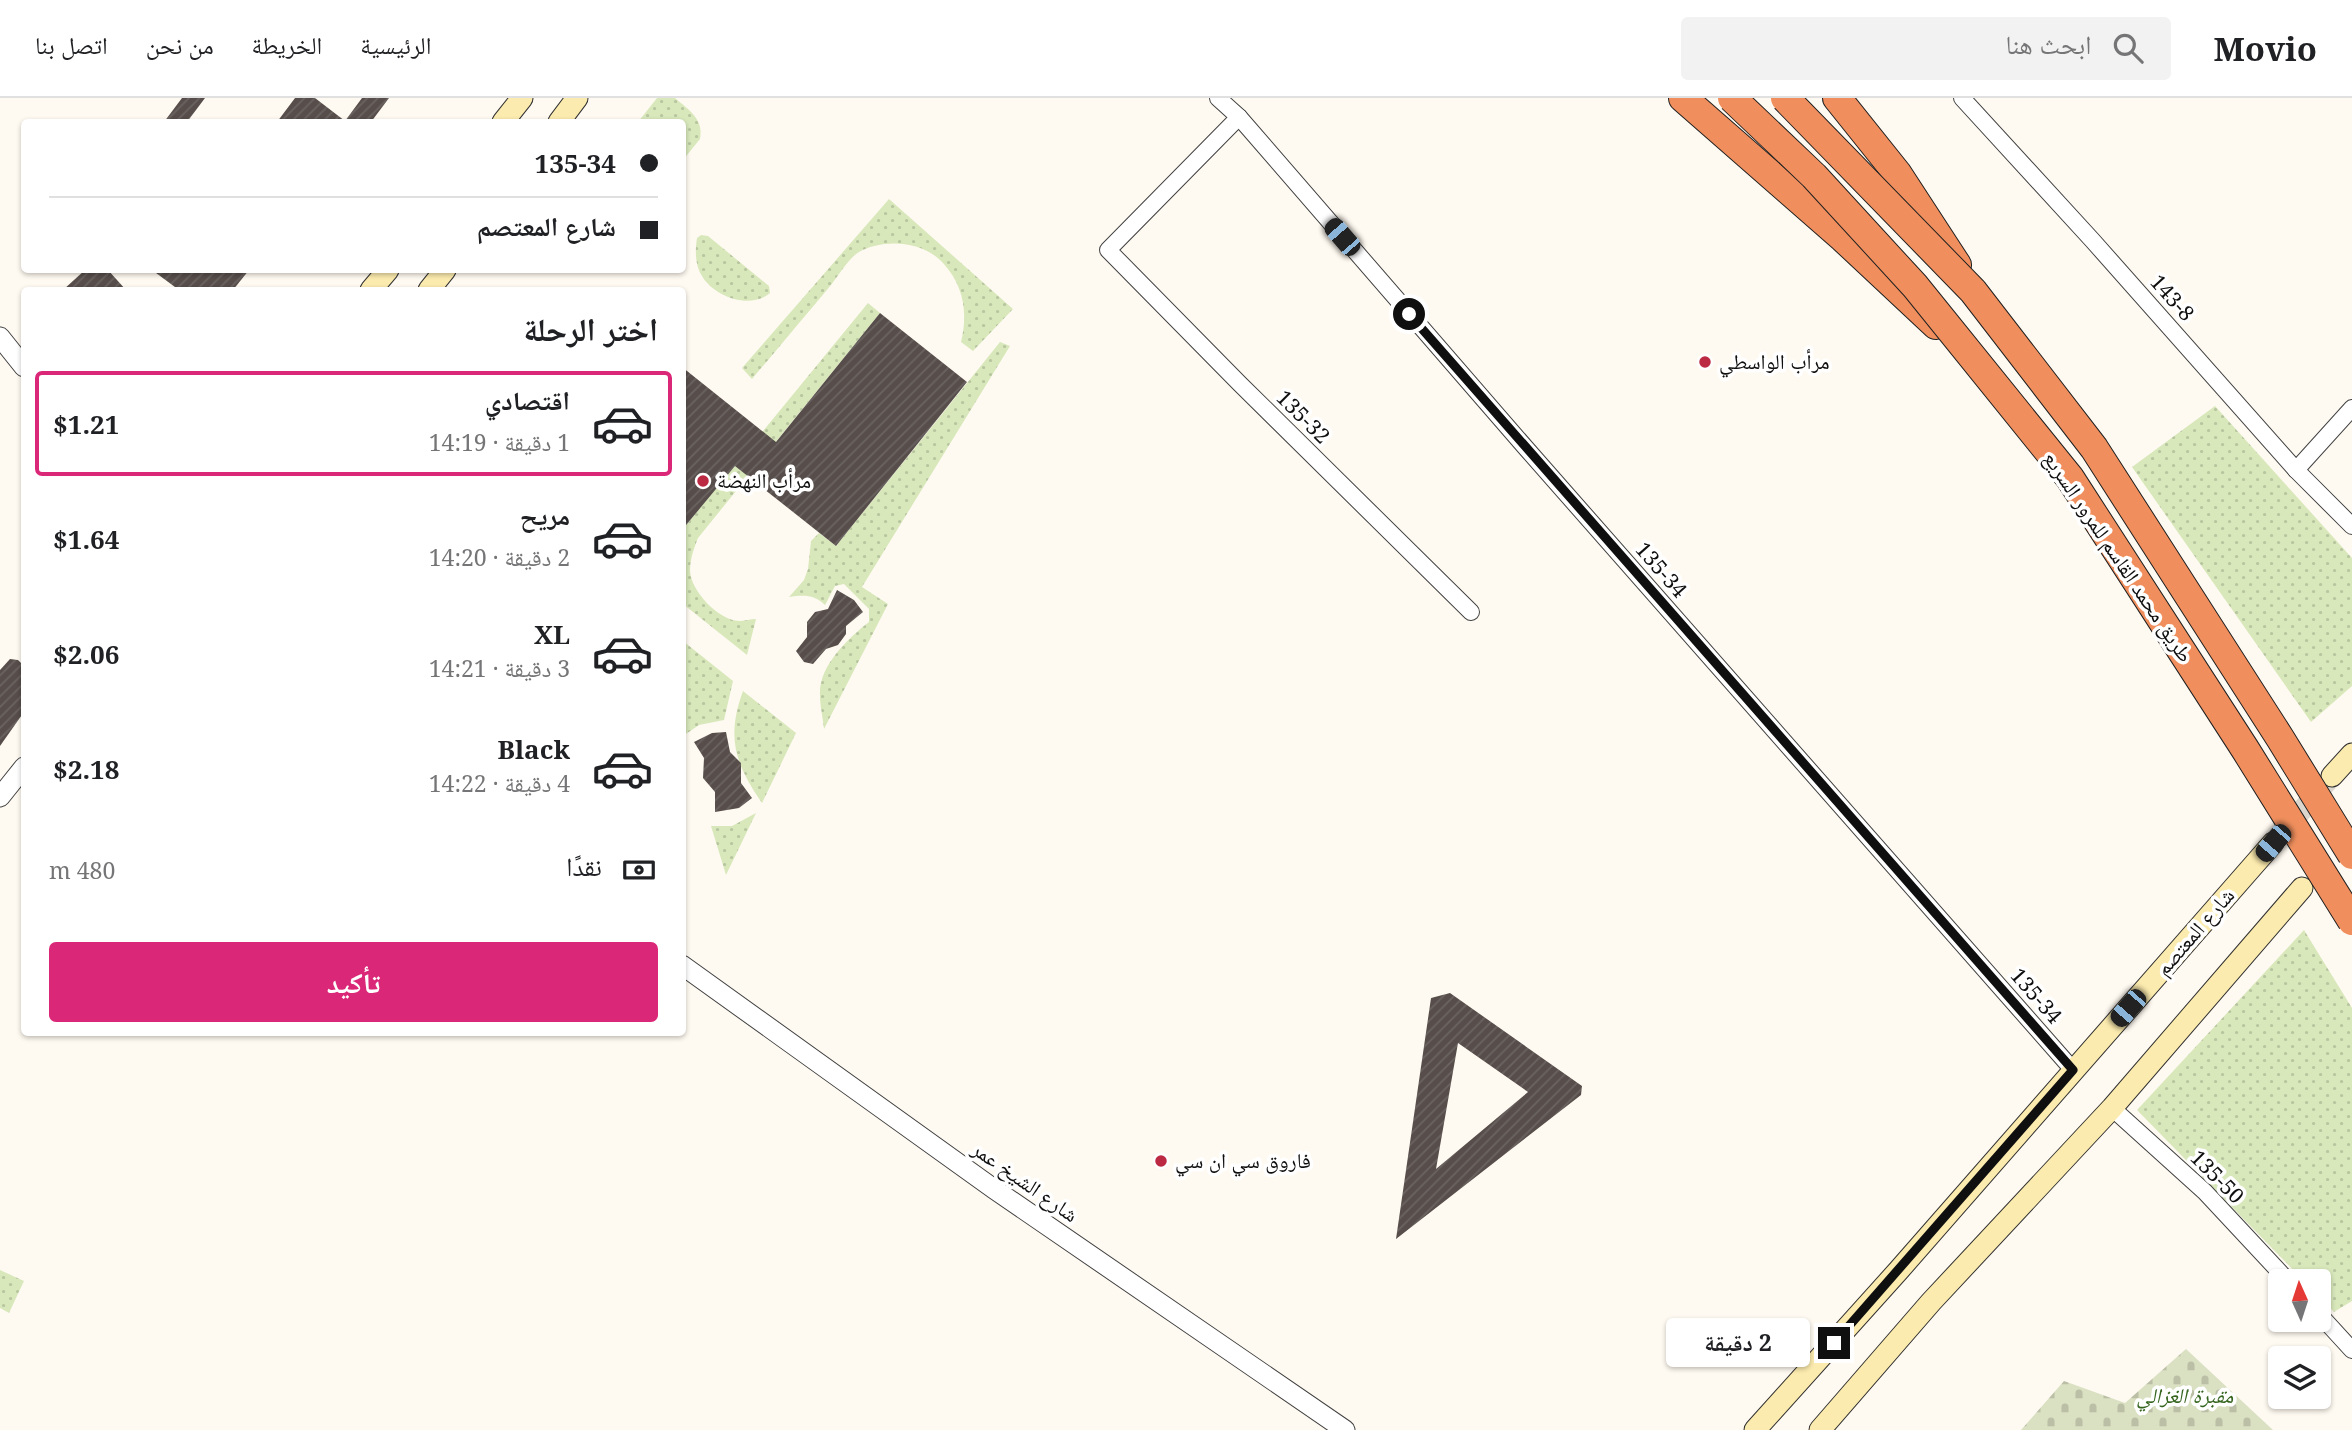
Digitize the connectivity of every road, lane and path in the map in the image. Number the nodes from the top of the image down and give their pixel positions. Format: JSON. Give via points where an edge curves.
{"nodes":[{"id":1,"x":522,"y":98,"type":"edge"},
{"id":2,"x":577,"y":98,"type":"edge"},
{"id":3,"x":1219,"y":98,"type":"edge"},
{"id":4,"x":1683,"y":98,"type":"edge"},
{"id":5,"x":1732,"y":98,"type":"edge"},
{"id":6,"x":1785,"y":98,"type":"edge"},
{"id":7,"x":1837,"y":98,"type":"edge"},
{"id":8,"x":1962,"y":98,"type":"edge"},
{"id":9,"x":1239,"y":117,"type":"junction"},
{"id":10,"x":505,"y":119,"type":"edge"},
{"id":11,"x":561,"y":119,"type":"edge"},
{"id":12,"x":385,"y":273,"type":"edge"},
{"id":13,"x":443,"y":273,"type":"edge"},
{"id":14,"x":374,"y":287,"type":"edge"},
{"id":15,"x":431,"y":287,"type":"edge"},
{"id":16,"x":1973,"y":291,"type":"junction"},
{"id":17,"x":0,"y":337,"type":"edge"},
{"id":18,"x":21,"y":360,"type":"edge"},
{"id":19,"x":1984,"y":371,"type":"junction"},
{"id":20,"x":2352,"y":408,"type":"edge"},
{"id":21,"x":2296,"y":470,"type":"junction"},
{"id":22,"x":2352,"y":526,"type":"edge"},
{"id":23,"x":1471,"y":612,"type":"dead end"},
{"id":24,"x":2352,"y":754,"type":"edge"},
{"id":25,"x":21,"y":771,"type":"edge"},
{"id":26,"x":2332,"y":776,"type":"tunnel mouth"},
{"id":27,"x":0,"y":797,"type":"edge"},
{"id":28,"x":2273,"y":843,"type":"tunnel mouth"},
{"id":29,"x":2352,"y":855,"type":"edge"},
{"id":30,"x":2302,"y":888,"type":"dead end"},
{"id":31,"x":2352,"y":921,"type":"edge"},
{"id":32,"x":686,"y":968,"type":"edge"},
{"id":33,"x":2073,"y":1070,"type":"junction"},
{"id":34,"x":2112,"y":1108,"type":"junction"},
{"id":35,"x":2277,"y":1269,"type":"edge"},
{"id":36,"x":2331,"y":1327,"type":"edge"},
{"id":37,"x":2352,"y":1350,"type":"edge"},
{"id":38,"x":1784,"y":1398,"type":"junction"},
{"id":39,"x":1345,"y":1430,"type":"edge"},
{"id":40,"x":1755,"y":1430,"type":"edge"},
{"id":41,"x":1763,"y":1430,"type":"edge"},
{"id":42,"x":1820,"y":1430,"type":"edge"}],
"edges":[{"from":1,"to":10,"type":"main road"},
{"from":2,"to":11,"type":"main road"},
{"from":3,"to":9,"type":"street","name":"135-34"},
{"from":4,"to":19,"type":"highway","bridge":true},
{"from":5,"to":19,"type":"highway","name":"طريق محمد القاسم للمرور السريع","bridge":true,"via":[[1848,212]]},
{"from":6,"to":16,"type":"highway","name":"طريق محمد القاسم للمرور السريع","bridge":true},
{"from":7,"to":16,"type":"highway","bridge":true,"via":[[1897,173]]},
{"from":8,"to":21,"type":"street","name":"143-8"},
{"from":9,"to":23,"type":"street","name":"135-32","via":[[1108,250]]},
{"from":9,"to":33,"type":"street","name":"135-34"},
{"from":12,"to":14,"type":"main road"},
{"from":13,"to":15,"type":"main road"},
{"from":16,"to":29,"type":"highway","name":"طريق محمد القاسم للمرور السريع","bridge":true,"via":[[2094,448]]},
{"from":17,"to":18,"type":"street"},
{"from":19,"to":31,"type":"highway","name":"طريق محمد القاسم للمرور السريع","bridge":true,"via":[[2070,478]]},
{"from":20,"to":21,"type":"street"},
{"from":21,"to":22,"type":"street","name":"143-8"},
{"from":24,"to":26,"type":"main road"},
{"from":25,"to":27,"type":"street"},
{"from":28,"to":33,"type":"main road","name":"شارع المعتصم"},
{"from":30,"to":34,"type":"main road"},
{"from":32,"to":39,"type":"street","name":"شارع الشيخ عمر","via":[[994,1189]]},
{"from":33,"to":38,"type":"main road","name":"شارع المعتصم"},
{"from":34,"to":35,"type":"street","name":"135-50","via":[[2205,1192]]},
{"from":34,"to":42,"type":"main road"},
{"from":36,"to":37,"type":"street"},
{"from":38,"to":40,"type":"main road","name":"شارع المعتصم"},
{"from":38,"to":41,"type":"main road"}]}
